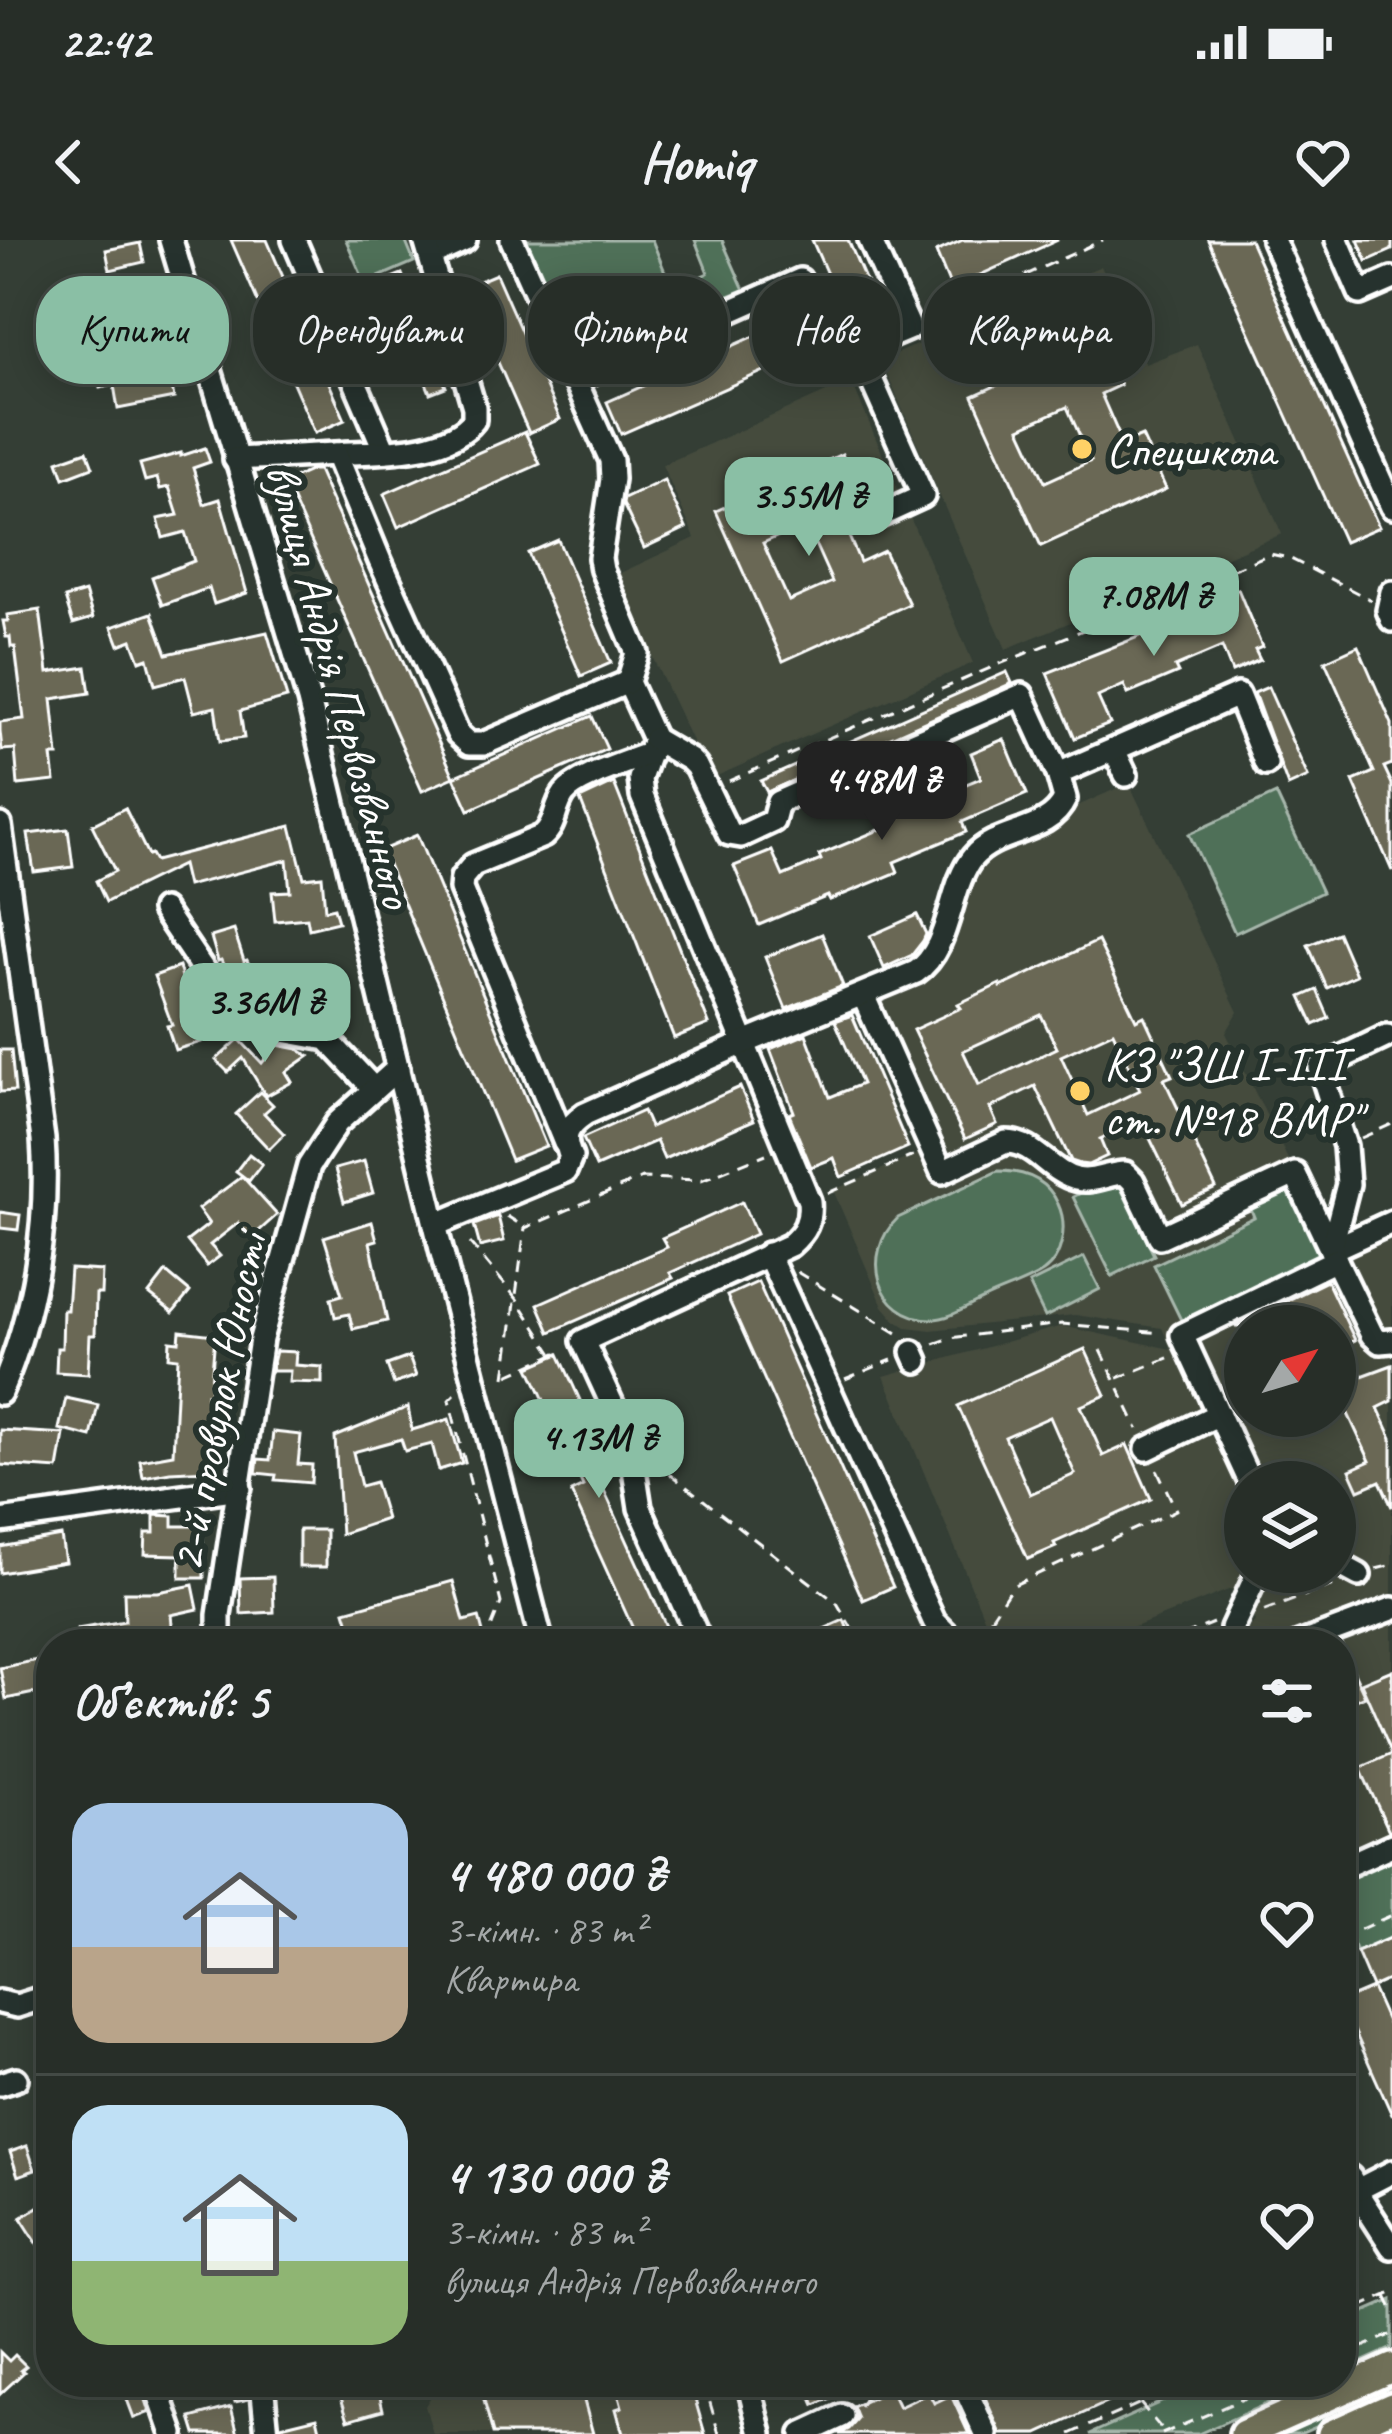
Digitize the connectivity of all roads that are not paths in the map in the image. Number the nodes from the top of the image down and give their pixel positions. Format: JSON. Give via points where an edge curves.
{"nodes":[{"id":1,"x":171,"y":240,"type":"edge"},
{"id":2,"x":294,"y":240,"type":"edge"},
{"id":3,"x":466,"y":240,"type":"edge"},
{"id":4,"x":512,"y":240,"type":"edge"},
{"id":5,"x":899,"y":240,"type":"edge"},
{"id":6,"x":1273,"y":240,"type":"edge"},
{"id":7,"x":1337,"y":240,"type":"edge"},
{"id":8,"x":873,"y":245,"type":"edge"},
{"id":9,"x":428,"y":248,"type":"edge"},
{"id":10,"x":528,"y":276,"type":"edge"},
{"id":11,"x":1392,"y":279,"type":"edge"},
{"id":12,"x":577,"y":384,"type":"edge"},
{"id":13,"x":385,"y":451,"type":"junction"},
{"id":14,"x":336,"y":454,"type":"junction"},
{"id":15,"x":235,"y":459,"type":"junction"},
{"id":16,"x":1392,"y":507,"type":"edge"},
{"id":17,"x":878,"y":517,"type":"dead end"},
{"id":18,"x":628,"y":682,"type":"junction"},
{"id":19,"x":652,"y":746,"type":"junction"},
{"id":20,"x":1114,"y":750,"type":"junction"},
{"id":21,"x":1266,"y":764,"type":"dead end"},
{"id":22,"x":1058,"y":774,"type":"junction"},
{"id":23,"x":1126,"y":776,"type":"dead end"},
{"id":24,"x":0,"y":825,"type":"edge"},
{"id":25,"x":163,"y":910,"type":"dead end"},
{"id":26,"x":863,"y":995,"type":"junction"},
{"id":27,"x":1387,"y":1036,"type":"dead end"},
{"id":28,"x":745,"y":1043,"type":"junction"},
{"id":29,"x":398,"y":1068,"type":"junction"},
{"id":30,"x":373,"y":1088,"type":"junction"},
{"id":31,"x":565,"y":1143,"type":"junction"},
{"id":32,"x":1392,"y":1222,"type":"edge"},
{"id":33,"x":435,"y":1225,"type":"junction"},
{"id":34,"x":768,"y":1254,"type":"junction"},
{"id":35,"x":1334,"y":1255,"type":"junction"},
{"id":36,"x":1392,"y":1341,"type":"edge"},
{"id":37,"x":0,"y":1393,"type":"edge"},
{"id":38,"x":1219,"y":1414,"type":"junction"},
{"id":39,"x":1147,"y":1449,"type":"road end"},
{"id":40,"x":1240,"y":1461,"type":"edge"},
{"id":41,"x":240,"y":1489,"type":"junction"},
{"id":42,"x":0,"y":1521,"type":"edge"},
{"id":43,"x":1356,"y":1573,"type":"edge"},
{"id":44,"x":1359,"y":1575,"type":"road end"},
{"id":45,"x":1248,"y":1593,"type":"edge"},
{"id":46,"x":1392,"y":1609,"type":"edge"},
{"id":47,"x":1232,"y":1628,"type":"edge"},
{"id":48,"x":219,"y":1629,"type":"edge"},
{"id":49,"x":538,"y":1629,"type":"edge"},
{"id":50,"x":694,"y":1629,"type":"edge"},
{"id":51,"x":948,"y":1629,"type":"edge"},
{"id":52,"x":1339,"y":1629,"type":"edge"},
{"id":53,"x":1392,"y":1845,"type":"edge"},
{"id":54,"x":1356,"y":1861,"type":"edge"},
{"id":55,"x":36,"y":2000,"type":"edge"},
{"id":56,"x":0,"y":2002,"type":"edge"},
{"id":57,"x":1392,"y":2172,"type":"edge"},
{"id":58,"x":1357,"y":2189,"type":"joint"},
{"id":59,"x":1392,"y":2247,"type":"edge"},
{"id":60,"x":1392,"y":2368,"type":"edge"},
{"id":61,"x":1356,"y":2385,"type":"edge"},
{"id":62,"x":160,"y":2397,"type":"edge"},
{"id":63,"x":264,"y":2397,"type":"edge"},
{"id":64,"x":752,"y":2397,"type":"edge"},
{"id":65,"x":969,"y":2397,"type":"edge"},
{"id":66,"x":1330,"y":2397,"type":"edge"},
{"id":67,"x":1392,"y":2407,"type":"edge"},
{"id":68,"x":842,"y":2416,"type":"road end"},
{"id":69,"x":1255,"y":2432,"type":"edge"},
{"id":70,"x":173,"y":2434,"type":"edge"},
{"id":71,"x":268,"y":2434,"type":"edge"},
{"id":72,"x":761,"y":2434,"type":"edge"},
{"id":73,"x":803,"y":2434,"type":"edge"},
{"id":74,"x":986,"y":2434,"type":"edge"},
{"id":75,"x":1332,"y":2434,"type":"edge"}],
"edges":[{"from":1,"to":15,"type":"street","name":"вулиця Андрія Первозванного"},
{"from":2,"to":13,"type":"street"},
{"from":3,"to":9,"type":"street"},
{"from":4,"to":10,"type":"street"},
{"from":5,"to":8,"type":"street"},
{"from":6,"to":16,"type":"street"},
{"from":7,"to":11,"type":"street","via":[[1360,293]]},
{"from":8,"to":17,"type":"street","via":[[910,328],[858,350],[923,496]]},
{"from":9,"to":13,"type":"street","via":[[474,421],[430,445]]},
{"from":12,"to":18,"type":"street","via":[[611,460],[600,564],[637,653]]},
{"from":13,"to":14,"type":"street"},
{"from":14,"to":15,"type":"street"},
{"from":14,"to":18,"type":"street","via":[[463,740],[483,744]]},
{"from":15,"to":29,"type":"street","name":"вулиця Андрія Первозванного","via":[[309,700]]},
{"from":18,"to":19,"type":"street"},
{"from":19,"to":22,"type":"street","via":[[690,760],[730,834],[741,836],[773,820],[778,802],[1022,695]]},
{"from":19,"to":28,"type":"street","via":[[642,796]]},
{"from":19,"to":31,"type":"street","via":[[575,785],[550,831],[473,865],[462,878]]},
{"from":20,"to":21,"type":"street","via":[[1238,695]]},
{"from":20,"to":22,"type":"street"},
{"from":20,"to":23,"type":"street"},
{"from":22,"to":26,"type":"street","via":[[1065,799],[1059,812],[973,857],[932,958]]},
{"from":24,"to":37,"type":"street","via":[[46,1183],[30,1299]]},
{"from":25,"to":30,"type":"street","via":[[244,1018],[327,1039]]},
{"from":26,"to":28,"type":"street"},
{"from":26,"to":35,"type":"street","via":[[942,1172],[1014,1142],[1075,1178],[1125,1173],[1160,1237],[1294,1174]]},
{"from":27,"to":35,"type":"street","via":[[1320,1068],[1345,1146],[1348,1184]]},
{"from":28,"to":31,"type":"street","via":[[586,1114]]},
{"from":28,"to":34,"type":"street","via":[[809,1201],[805,1231]]},
{"from":29,"to":30,"type":"street","name":"2-й провулок Юності"},
{"from":29,"to":33,"type":"street","name":"вулиця Андрія Первозванного"},
{"from":30,"to":41,"type":"street","name":"2-й провулок Юності","via":[[309,1166],[261,1339]]},
{"from":31,"to":33,"type":"street","via":[[565,1171]]},
{"from":32,"to":35,"type":"street"},
{"from":33,"to":49,"type":"street","name":"вулиця Андрія Первозванного"},
{"from":34,"to":50,"type":"street","via":[[583,1341],[630,1443],[640,1508]]},
{"from":34,"to":51,"type":"street","via":[[934,1621]]},
{"from":35,"to":36,"type":"street","via":[[1372,1335]]},
{"from":35,"to":38,"type":"street","via":[[1185,1342]]},
{"from":38,"to":39,"type":"street"},
{"from":38,"to":40,"type":"street"},
{"from":41,"to":42,"type":"street"},
{"from":41,"to":48,"type":"street","name":"2-й провулок Юності"},
{"from":43,"to":44,"type":"street"},
{"from":45,"to":47,"type":"street"},
{"from":46,"to":52,"type":"street"},
{"from":53,"to":54,"type":"street"},
{"from":55,"to":56,"type":"street"},
{"from":57,"to":58,"type":"street"},
{"from":58,"to":59,"type":"street"},
{"from":60,"to":61,"type":"main road"},
{"from":62,"to":70,"type":"street"},
{"from":63,"to":71,"type":"street"},
{"from":64,"to":72,"type":"street"},
{"from":65,"to":74,"type":"street"},
{"from":66,"to":69,"type":"main road"},
{"from":67,"to":75,"type":"main road"},
{"from":68,"to":73,"type":"street"}]}
